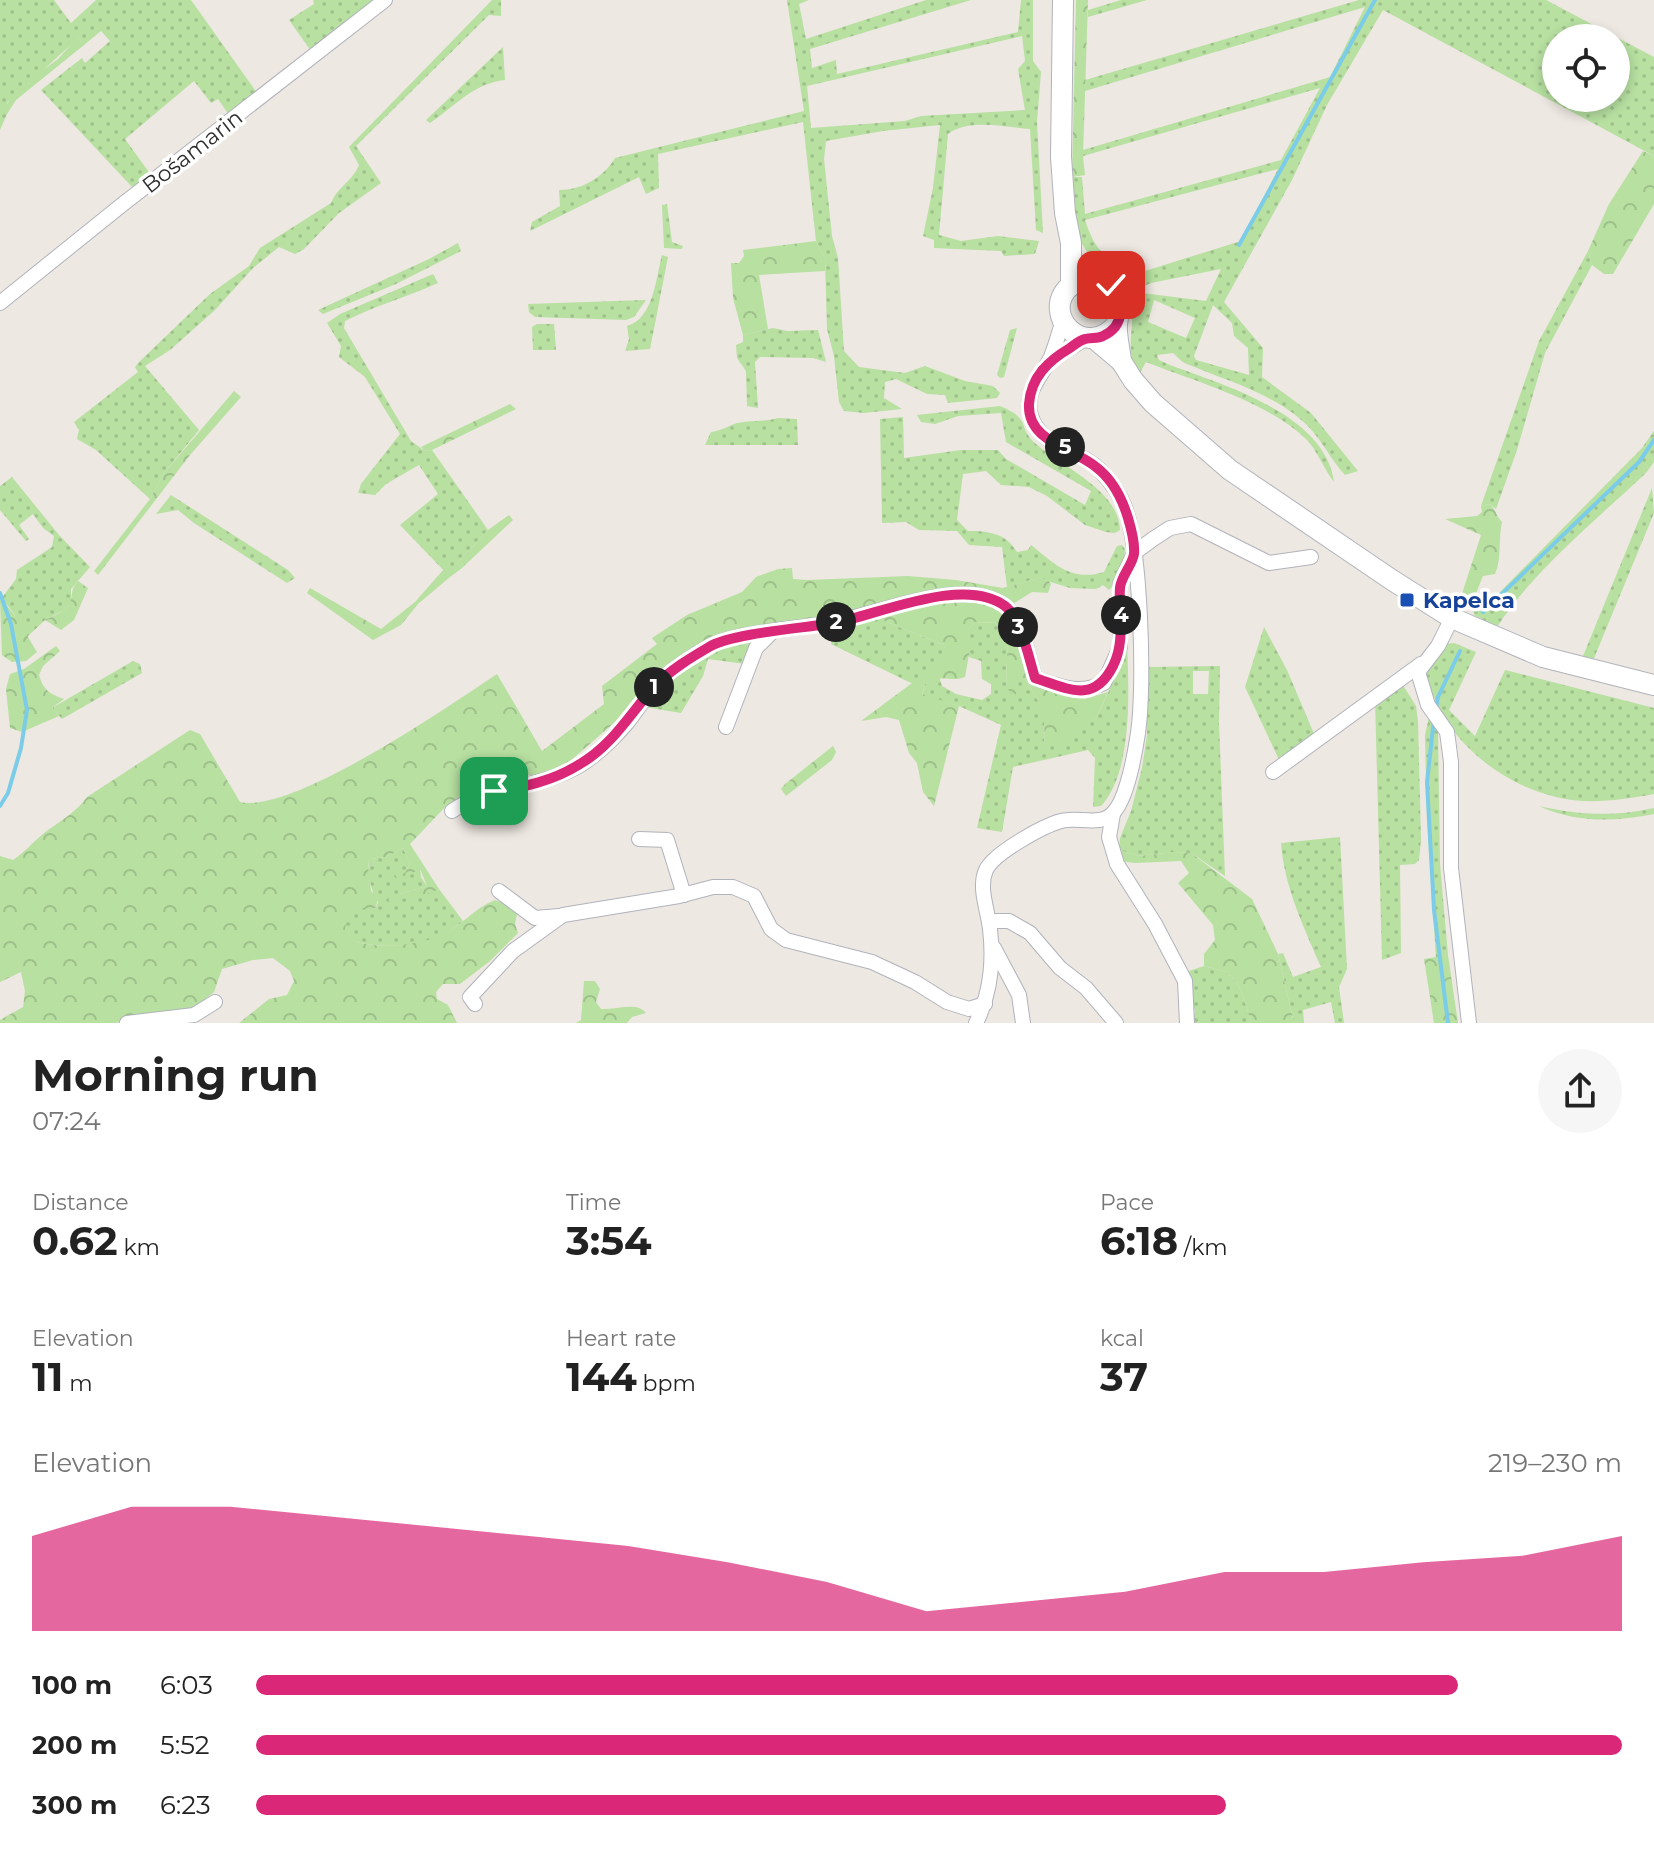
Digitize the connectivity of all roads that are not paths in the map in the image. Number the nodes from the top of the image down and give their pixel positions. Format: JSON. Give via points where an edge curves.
{"nodes":[{"id":1,"x":385,"y":0,"type":"edge"},
{"id":2,"x":1063,"y":0,"type":"edge"},
{"id":3,"x":1071,"y":243,"type":"junction"},
{"id":4,"x":1095,"y":278,"type":"junction"},
{"id":5,"x":1071,"y":286,"type":"junction"},
{"id":6,"x":0,"y":303,"type":"edge"},
{"id":7,"x":1063,"y":321,"type":"junction"},
{"id":8,"x":1117,"y":324,"type":"junction"},
{"id":9,"x":1090,"y":339,"type":"junction"},
{"id":10,"x":1049,"y":361,"type":"junction"},
{"id":11,"x":1121,"y":361,"type":"junction"},
{"id":12,"x":1134,"y":553,"type":"junction"},
{"id":13,"x":1311,"y":557,"type":"dead end"},
{"id":14,"x":1452,"y":618,"type":"junction"},
{"id":15,"x":771,"y":633,"type":"junction"},
{"id":16,"x":1426,"y":660,"type":"junction"},
{"id":17,"x":1654,"y":685,"type":"edge"},
{"id":18,"x":726,"y":727,"type":"dead end"},
{"id":19,"x":1273,"y":772,"type":"dead end"},
{"id":20,"x":452,"y":811,"type":"dead end"},
{"id":21,"x":1113,"y":814,"type":"junction"},
{"id":22,"x":639,"y":839,"type":"dead end"},
{"id":23,"x":499,"y":891,"type":"dead end"},
{"id":24,"x":684,"y":895,"type":"junction"},
{"id":25,"x":563,"y":915,"type":"junction"},
{"id":26,"x":989,"y":921,"type":"junction"},
{"id":27,"x":992,"y":945,"type":"junction"},
{"id":28,"x":215,"y":1002,"type":"dead end"},
{"id":29,"x":475,"y":1004,"type":"dead end"},
{"id":30,"x":985,"y":1004,"type":"junction"},
{"id":31,"x":127,"y":1023,"type":"edge"},
{"id":32,"x":976,"y":1023,"type":"edge"},
{"id":33,"x":1023,"y":1023,"type":"edge"},
{"id":34,"x":1116,"y":1023,"type":"edge"},
{"id":35,"x":1187,"y":1023,"type":"edge"},
{"id":36,"x":1469,"y":1023,"type":"edge"}],
"edges":[{"from":1,"to":6,"type":"street","name":"Bošamarin"},
{"from":2,"to":3,"type":"street","via":[[1061,157]]},
{"from":3,"to":4,"type":"street"},
{"from":3,"to":5,"type":"street"},
{"from":4,"to":5,"type":"street"},
{"from":4,"to":8,"type":"street","via":[[1111,285],[1120,299]]},
{"from":5,"to":7,"type":"street","via":[[1061,302]]},
{"from":7,"to":9,"type":"street","via":[[1076,335]]},
{"from":7,"to":10,"type":"street"},
{"from":8,"to":9,"type":"street","via":[[1104,336]]},
{"from":8,"to":11,"type":"street"},
{"from":9,"to":10,"type":"street"},
{"from":9,"to":11,"type":"street"},
{"from":10,"to":12,"type":"street","via":[[1035,380],[1031,418],[1045,439],[1096,466],[1112,483],[1124,505]]},
{"from":11,"to":14,"type":"street","via":[[1153,403],[1230,470]]},
{"from":12,"to":13,"type":"street","via":[[1170,528],[1191,524],[1269,563]]},
{"from":12,"to":15,"type":"street","via":[[1120,584],[1120,647],[1104,683],[1088,690],[1035,678],[1015,618],[1005,606],[984,597],[919,599],[838,622]]},
{"from":12,"to":21,"type":"street","via":[[1139,732]]},
{"from":14,"to":16,"type":"street"},
{"from":14,"to":17,"type":"street","via":[[1543,657]]},
{"from":15,"to":18,"type":"street","via":[[756,648]]},
{"from":15,"to":20,"type":"street","via":[[713,644],[681,666],[656,685],[626,725],[583,763],[531,786],[469,799]]},
{"from":16,"to":19,"type":"street"},
{"from":16,"to":36,"type":"street","via":[[1418,672],[1428,705],[1447,732],[1451,762],[1451,868]]},
{"from":21,"to":26,"type":"street","via":[[1101,821],[1061,821],[1003,852],[987,868],[983,885]]},
{"from":21,"to":35,"type":"street","via":[[1109,837],[1117,864],[1185,981]]},
{"from":22,"to":24,"type":"street","via":[[667,840]]},
{"from":23,"to":25,"type":"street","via":[[535,918]]},
{"from":24,"to":25,"type":"street"},
{"from":24,"to":30,"type":"street","via":[[713,887],[745,891],[754,896],[771,929],[786,940],[872,962],[947,1002],[969,1009]]},
{"from":25,"to":29,"type":"street","via":[[486,977],[470,997]]},
{"from":26,"to":27,"type":"street"},
{"from":26,"to":34,"type":"street","via":[[1009,921],[1030,933]]},
{"from":27,"to":30,"type":"street"},
{"from":27,"to":33,"type":"street","via":[[1019,995]]},
{"from":28,"to":31,"type":"street","via":[[194,1015]]},
{"from":30,"to":32,"type":"street"}]}
